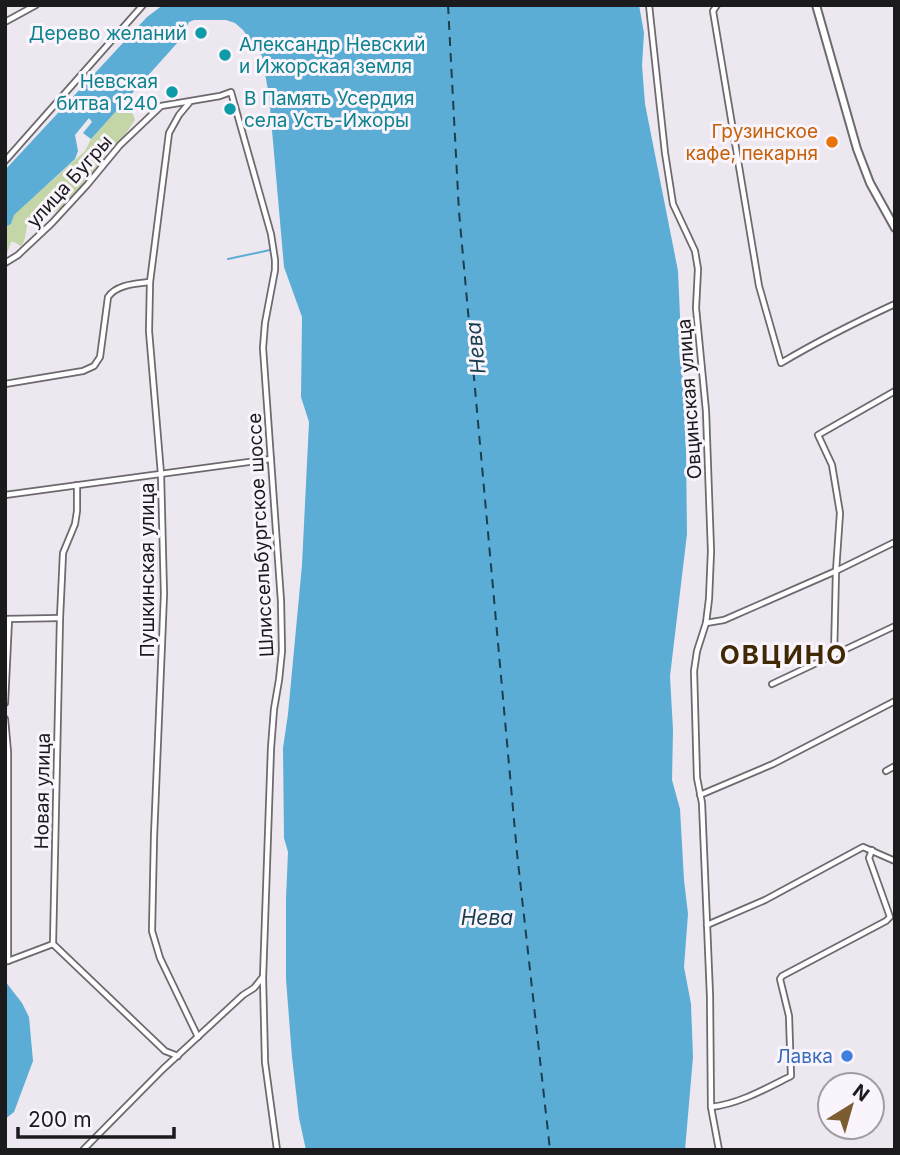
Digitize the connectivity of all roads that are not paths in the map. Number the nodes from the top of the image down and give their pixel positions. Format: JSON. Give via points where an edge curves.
{"nodes":[{"id":1,"x":36,"y":5,"type":"edge"},
{"id":2,"x":142,"y":5,"type":"edge"},
{"id":3,"x":649,"y":5,"type":"edge"},
{"id":4,"x":717,"y":5,"type":"edge"},
{"id":5,"x":816,"y":5,"type":"edge"},
{"id":6,"x":5,"y":22,"type":"edge"},
{"id":7,"x":231,"y":92,"type":"joint"},
{"id":8,"x":190,"y":102,"type":"junction"},
{"id":9,"x":5,"y":161,"type":"edge"},
{"id":10,"x":895,"y":229,"type":"edge"},
{"id":11,"x":5,"y":263,"type":"edge"},
{"id":12,"x":150,"y":282,"type":"junction"},
{"id":13,"x":895,"y":304,"type":"edge"},
{"id":14,"x":5,"y":384,"type":"edge"},
{"id":15,"x":895,"y":391,"type":"edge"},
{"id":16,"x":271,"y":459,"type":"junction"},
{"id":17,"x":161,"y":474,"type":"junction"},
{"id":18,"x":77,"y":485,"type":"junction"},
{"id":19,"x":5,"y":495,"type":"edge"},
{"id":20,"x":895,"y":542,"type":"edge"},
{"id":21,"x":836,"y":571,"type":"junction"},
{"id":22,"x":60,"y":618,"type":"junction"},
{"id":23,"x":7,"y":619,"type":"edge"},
{"id":24,"x":706,"y":624,"type":"junction"},
{"id":25,"x":895,"y":626,"type":"edge"},
{"id":26,"x":834,"y":656,"type":"junction"},
{"id":27,"x":772,"y":684,"type":"dead end"},
{"id":28,"x":895,"y":701,"type":"edge"},
{"id":29,"x":5,"y":703,"type":"edge"},
{"id":30,"x":5,"y":719,"type":"edge"},
{"id":31,"x":895,"y":766,"type":"edge"},
{"id":32,"x":886,"y":771,"type":"dead end"},
{"id":33,"x":701,"y":795,"type":"junction"},
{"id":34,"x":872,"y":850,"type":"junction"},
{"id":35,"x":895,"y":861,"type":"edge"},
{"id":36,"x":707,"y":925,"type":"junction"},
{"id":37,"x":53,"y":944,"type":"junction"},
{"id":38,"x":7,"y":962,"type":"edge"},
{"id":39,"x":263,"y":978,"type":"junction"},
{"id":40,"x":198,"y":1037,"type":"junction"},
{"id":41,"x":165,"y":1051,"type":"junction"},
{"id":42,"x":178,"y":1056,"type":"junction"},
{"id":43,"x":163,"y":1069,"type":"junction"},
{"id":44,"x":712,"y":1107,"type":"junction"},
{"id":45,"x":83,"y":1150,"type":"edge"},
{"id":46,"x":277,"y":1150,"type":"edge"},
{"id":47,"x":719,"y":1150,"type":"edge"}],
"edges":[{"from":1,"to":6,"type":"street"},
{"from":2,"to":9,"type":"street"},
{"from":3,"to":24,"type":"street","name":"Овцинская улица","via":[[673,204],[695,251],[698,269],[696,308],[706,411],[710,551]]},
{"from":4,"to":13,"type":"street","via":[[713,11],[720,58],[759,286],[781,363]]},
{"from":5,"to":10,"type":"main road","via":[[860,158]]},
{"from":7,"to":8,"type":"street","name":"улица Бугры"},
{"from":7,"to":16,"type":"street","name":"Шлиссельбургское шоссе","via":[[275,260],[263,348]]},
{"from":8,"to":11,"type":"street","name":"улица Бугры","via":[[161,106],[52,223]]},
{"from":8,"to":12,"type":"street","name":"Пушкинская улица","via":[[169,133]]},
{"from":12,"to":14,"type":"street","via":[[111,292],[100,357],[94,366]]},
{"from":12,"to":17,"type":"street","name":"Пушкинская улица","via":[[149,331]]},
{"from":15,"to":21,"type":"street","via":[[818,435],[832,465],[839,513]]},
{"from":16,"to":17,"type":"street"},
{"from":16,"to":39,"type":"street","name":"Шлиссельбургское шоссе","via":[[282,650],[271,748]]},
{"from":17,"to":18,"type":"street"},
{"from":17,"to":40,"type":"street","name":"Пушкинская улица","via":[[164,594],[152,931]]},
{"from":18,"to":19,"type":"street"},
{"from":18,"to":22,"type":"street","name":"Новая улица","via":[[75,524],[63,553]]},
{"from":20,"to":21,"type":"street"},
{"from":21,"to":24,"type":"street"},
{"from":21,"to":26,"type":"street"},
{"from":22,"to":23,"type":"street"},
{"from":22,"to":37,"type":"street","name":"Новая улица"},
{"from":23,"to":29,"type":"street"},
{"from":24,"to":33,"type":"street","name":"Овцинская улица","via":[[694,671]]},
{"from":25,"to":26,"type":"street"},
{"from":26,"to":27,"type":"street"},
{"from":28,"to":33,"type":"street"},
{"from":30,"to":38,"type":"street"},
{"from":31,"to":32,"type":"street"},
{"from":33,"to":36,"type":"street","name":"Овцинская улица"},
{"from":34,"to":35,"type":"street"},
{"from":34,"to":36,"type":"street","via":[[855,850],[765,900]]},
{"from":34,"to":44,"type":"street","via":[[869,858],[890,916],[780,979],[789,1016],[791,1076]]},
{"from":36,"to":44,"type":"street","name":"Овцинская улица"},
{"from":37,"to":38,"type":"street"},
{"from":37,"to":41,"type":"street"},
{"from":39,"to":40,"type":"street"},
{"from":39,"to":46,"type":"street","name":"Шлиссельбургское шоссе","via":[[265,1062]]},
{"from":40,"to":42,"type":"street"},
{"from":41,"to":42,"type":"street"},
{"from":41,"to":43,"type":"street"},
{"from":42,"to":43,"type":"street"},
{"from":43,"to":45,"type":"street"},
{"from":44,"to":47,"type":"street","name":"Овцинская улица"}]}
